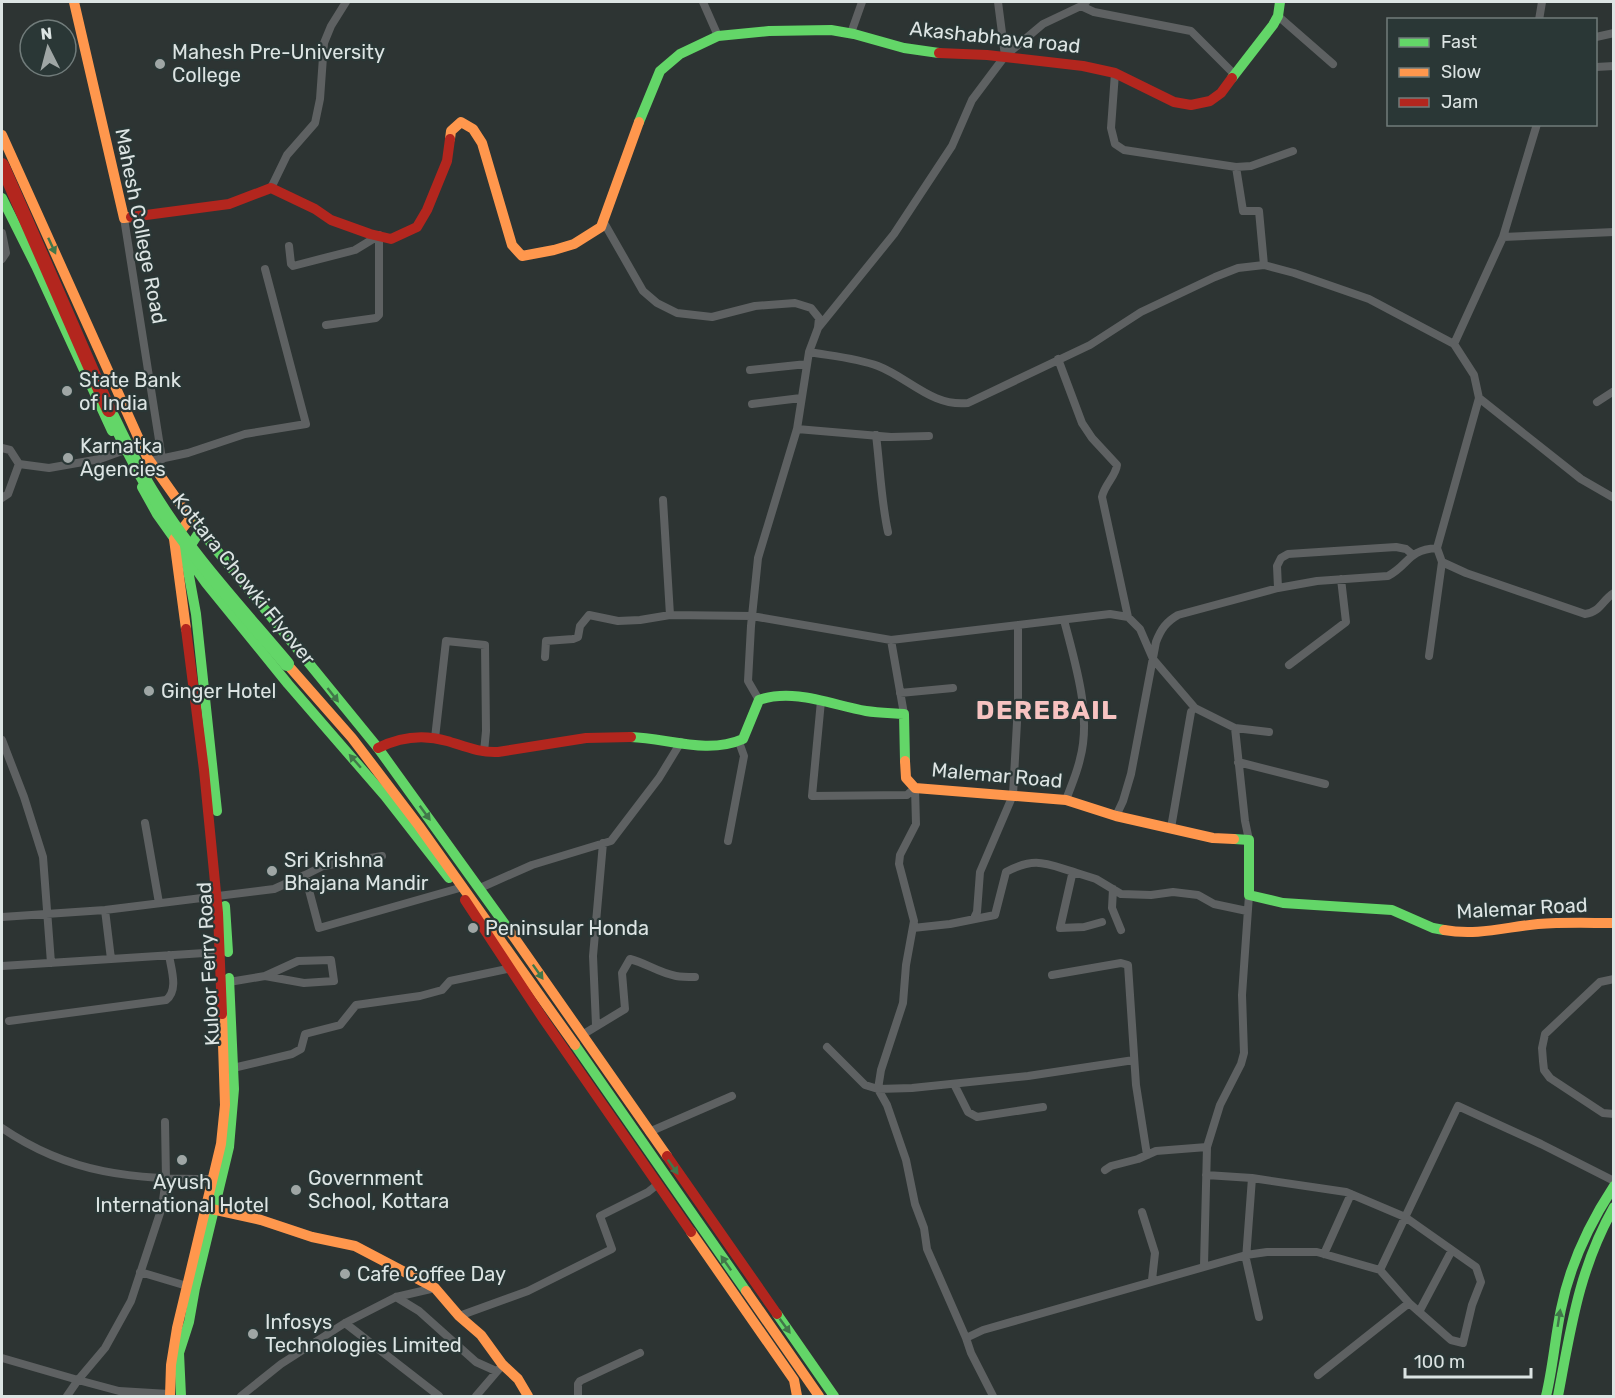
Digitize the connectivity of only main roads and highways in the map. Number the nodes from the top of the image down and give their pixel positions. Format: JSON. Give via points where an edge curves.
{"nodes":[{"id":1,"x":74,"y":2,"type":"edge"},
{"id":2,"x":1280,"y":2,"type":"edge"},
{"id":3,"x":2,"y":135,"type":"edge"},
{"id":4,"x":2,"y":165,"type":"edge"},
{"id":5,"x":271,"y":188,"type":"joint"},
{"id":6,"x":2,"y":198,"type":"edge"},
{"id":7,"x":6,"y":230,"type":"edge"},
{"id":8,"x":190,"y":519,"type":"junction"},
{"id":9,"x":200,"y":531,"type":"junction"},
{"id":10,"x":174,"y":539,"type":"junction"},
{"id":11,"x":184,"y":554,"type":"junction"},
{"id":12,"x":378,"y":748,"type":"junction"},
{"id":13,"x":460,"y":888,"type":"junction"},
{"id":14,"x":220,"y":895,"type":"junction"},
{"id":15,"x":1614,"y":923,"type":"edge"},
{"id":16,"x":514,"y":967,"type":"junction"},
{"id":17,"x":217,"y":1179,"type":"junction"},
{"id":18,"x":1614,"y":1186,"type":"edge"},
{"id":19,"x":1614,"y":1207,"type":"edge"},
{"id":20,"x":210,"y":1209,"type":"junction"},
{"id":21,"x":173,"y":1396,"type":"edge"},
{"id":22,"x":528,"y":1396,"type":"edge"},
{"id":23,"x":797,"y":1396,"type":"edge"},
{"id":24,"x":819,"y":1396,"type":"edge"},
{"id":25,"x":834,"y":1396,"type":"edge"},
{"id":26,"x":1546,"y":1396,"type":"edge"},
{"id":27,"x":1558,"y":1396,"type":"edge"}],
"edges":[{"from":1,"to":5,"type":"main road","name":"Mahesh College Road","via":[[124,218],[230,204]]},
{"from":2,"to":5,"type":"main road","name":"Akashabhava road","via":[[1278,16],[1216,97],[1191,105],[1174,102],[1115,73],[1072,64],[1005,56],[951,55],[831,30],[718,36],[680,54],[660,71],[601,227],[575,245],[522,256],[512,245],[482,143],[473,129],[461,122],[451,131],[447,161],[417,227],[391,239],[331,220]]},
{"from":3,"to":8,"type":"main road","one_way":true,"via":[[156,460]]},
{"from":4,"to":13,"type":"main road","name":"Kottara Chowki Flyover","bridge":true,"via":[[121,436],[151,492],[201,562],[387,782]]},
{"from":6,"to":7,"type":"main road"},
{"from":7,"to":10,"type":"main road","via":[[36,266],[122,451]]},
{"from":8,"to":9,"type":"main road"},
{"from":8,"to":10,"type":"main road"},
{"from":9,"to":11,"type":"main road"},
{"from":9,"to":12,"type":"main road","one_way":true},
{"from":10,"to":11,"type":"main road"},
{"from":10,"to":14,"type":"main road","name":"Kuloor Ferry Road"},
{"from":13,"to":11,"type":"main road","one_way":true},
{"from":11,"to":14,"type":"main road","name":"Kuloor Ferry Road","via":[[196,614]]},
{"from":12,"to":15,"type":"main road","name":"Malemar Road","via":[[394,740],[435,738],[484,752],[585,738],[632,737],[729,745],[743,739],[759,700],[786,696],[904,714],[906,778],[915,788],[1066,800],[1213,838],[1249,840],[1249,895],[1283,903],[1392,910],[1433,928],[1459,933],[1538,924]]},
{"from":12,"to":25,"type":"main road","one_way":true},
{"from":13,"to":16,"type":"main road"},
{"from":14,"to":17,"type":"main road","name":"Kuloor Ferry Road","via":[[225,1105]]},
{"from":14,"to":17,"type":"main road","name":"Kuloor Ferry Road","via":[[228,928],[234,1089],[230,1147]]},
{"from":16,"to":23,"type":"main road","via":[[794,1380]]},
{"from":24,"to":16,"type":"main road","one_way":true},
{"from":17,"to":20,"type":"main road","name":"Kuloor Ferry Road"},
{"from":26,"to":18,"type":"main road","one_way":true,"via":[[1561,1308],[1582,1240]]},
{"from":19,"to":27,"type":"main road","via":[[1598,1232],[1578,1286]]},
{"from":20,"to":21,"type":"main road","name":"Kuloor Ferry Road"},
{"from":20,"to":21,"type":"main road","name":"Kuloor Ferry Road","via":[[177,1328]]},
{"from":20,"to":22,"type":"main road","via":[[355,1245],[435,1288],[481,1335],[499,1368],[518,1379]]}]}
